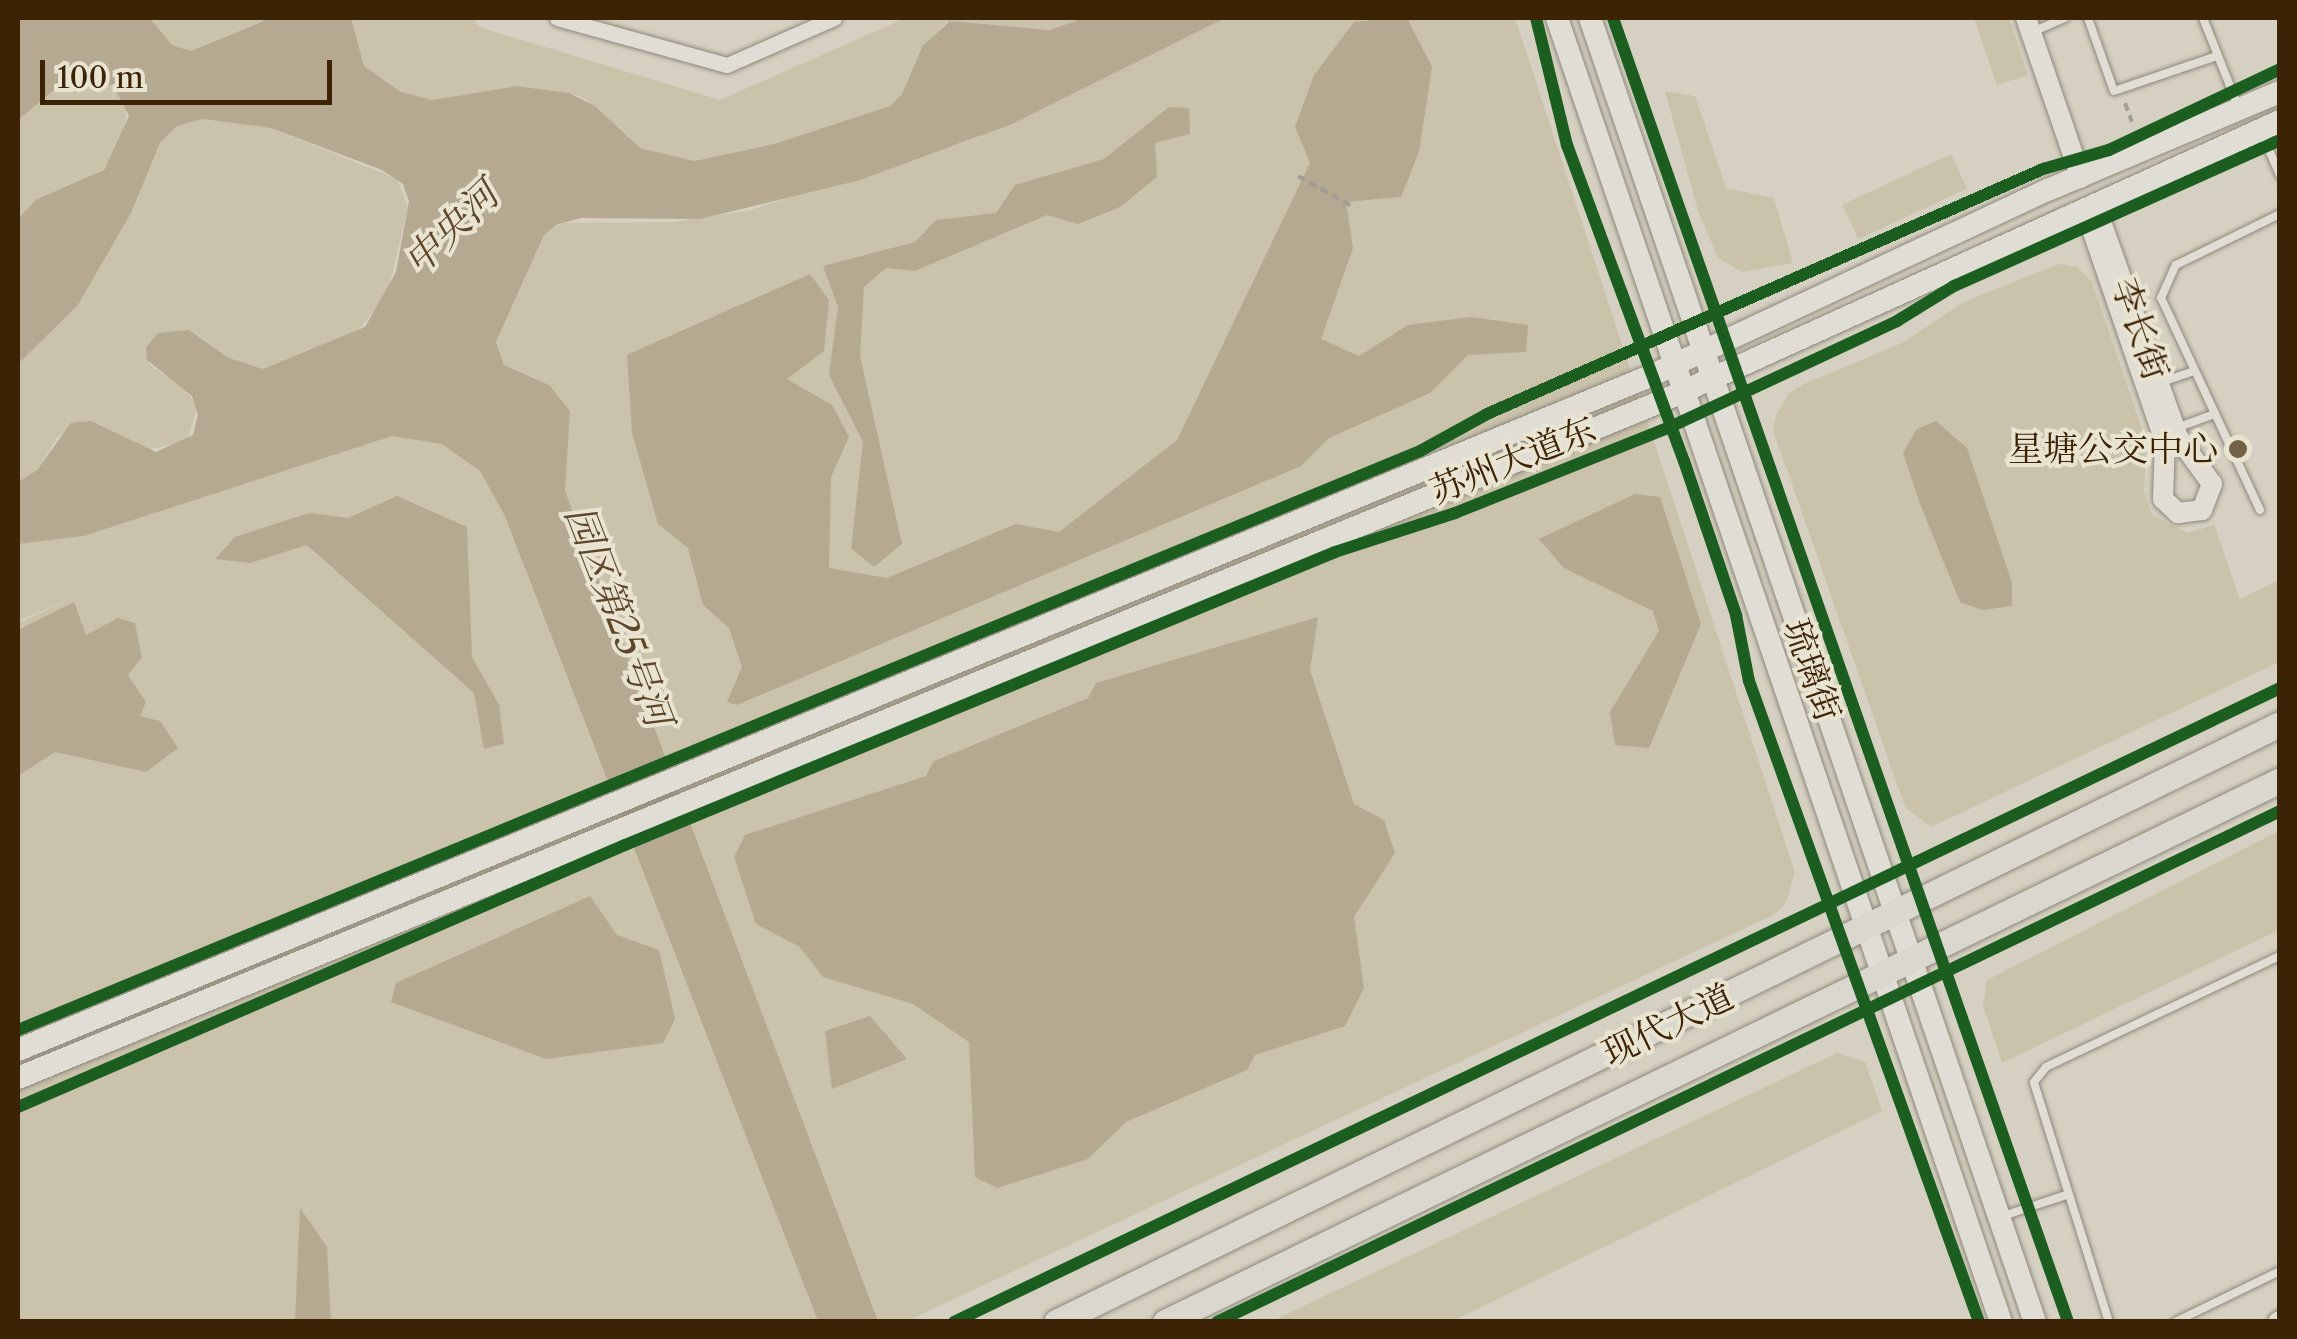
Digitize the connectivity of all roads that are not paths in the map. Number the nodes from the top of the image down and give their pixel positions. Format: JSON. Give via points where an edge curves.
{"nodes":[{"id":1,"x":557,"y":18,"type":"edge"},
{"id":2,"x":834,"y":18,"type":"edge"},
{"id":3,"x":1558,"y":18,"type":"edge"},
{"id":4,"x":1590,"y":18,"type":"edge"},
{"id":5,"x":2065,"y":18,"type":"edge"},
{"id":6,"x":2088,"y":18,"type":"edge"},
{"id":7,"x":2204,"y":18,"type":"edge"},
{"id":8,"x":2028,"y":25,"type":"edge"},
{"id":9,"x":2217,"y":56,"type":"junction"},
{"id":10,"x":2280,"y":92,"type":"edge"},
{"id":11,"x":2240,"y":110,"type":"junction"},
{"id":12,"x":2270,"y":126,"type":"edge"},
{"id":13,"x":2280,"y":175,"type":"edge"},
{"id":14,"x":2081,"y":178,"type":"junction"},
{"id":15,"x":2090,"y":207,"type":"junction"},
{"id":16,"x":2280,"y":214,"type":"edge"},
{"id":17,"x":1705,"y":351,"type":"junction"},
{"id":18,"x":1677,"y":364,"type":"junction"},
{"id":19,"x":2194,"y":371,"type":"junction"},
{"id":20,"x":1714,"y":378,"type":"junction"},
{"id":21,"x":2159,"y":383,"type":"junction"},
{"id":22,"x":1686,"y":390,"type":"junction"},
{"id":23,"x":2214,"y":414,"type":"junction"},
{"id":24,"x":2175,"y":428,"type":"junction"},
{"id":25,"x":2260,"y":510,"type":"dead end"},
{"id":26,"x":2280,"y":724,"type":"edge"},
{"id":27,"x":2280,"y":780,"type":"edge"},
{"id":28,"x":1897,"y":914,"type":"junction"},
{"id":29,"x":1868,"y":929,"type":"junction"},
{"id":30,"x":2280,"y":956,"type":"edge"},
{"id":31,"x":1911,"y":958,"type":"junction"},
{"id":32,"x":1882,"y":972,"type":"junction"},
{"id":33,"x":18,"y":1050,"type":"edge"},
{"id":34,"x":18,"y":1078,"type":"edge"},
{"id":35,"x":2066,"y":1196,"type":"junction"},
{"id":36,"x":1999,"y":1218,"type":"junction"},
{"id":37,"x":2280,"y":1271,"type":"edge"},
{"id":38,"x":1056,"y":1322,"type":"edge"},
{"id":39,"x":1164,"y":1322,"type":"edge"},
{"id":40,"x":2001,"y":1322,"type":"edge"},
{"id":41,"x":2035,"y":1322,"type":"edge"},
{"id":42,"x":2109,"y":1322,"type":"edge"},
{"id":43,"x":2175,"y":1322,"type":"edge"}],
"edges":[{"from":1,"to":2,"type":"street","via":[[727,65]]},
{"from":3,"to":18,"type":"main road","name":"琉璃街"},
{"from":4,"to":17,"type":"main road","name":"琉璃街"},
{"from":5,"to":8,"type":"lane"},
{"from":6,"to":9,"type":"lane","via":[[2114,91]]},
{"from":7,"to":9,"type":"lane"},
{"from":8,"to":14,"type":"street"},
{"from":9,"to":11,"type":"lane"},
{"from":10,"to":11,"type":"main road","name":"苏州大道东"},
{"from":11,"to":14,"type":"main road","name":"苏州大道东"},
{"from":12,"to":13,"type":"lane"},
{"from":12,"to":15,"type":"main road","name":"苏州大道东"},
{"from":14,"to":17,"type":"main road","name":"苏州大道东"},
{"from":15,"to":20,"type":"main road","name":"苏州大道东"},
{"from":15,"to":21,"type":"street","name":"李长街"},
{"from":15,"to":24,"type":"street","name":"李长街","via":[[2165,441],[2164,498],[2178,513],[2191,513],[2208,504],[2212,484]]},
{"from":16,"to":19,"type":"lane","via":[[2168,274],[2162,298]]},
{"from":17,"to":18,"type":"main road","name":"苏州大道东"},
{"from":17,"to":20,"type":"main road","name":"琉璃街"},
{"from":18,"to":22,"type":"main road","name":"琉璃街"},
{"from":18,"to":33,"type":"main road","name":"苏州大道东"},
{"from":19,"to":21,"type":"lane"},
{"from":19,"to":23,"type":"lane"},
{"from":20,"to":22,"type":"main road","name":"苏州大道东"},
{"from":20,"to":28,"type":"main road","name":"琉璃街"},
{"from":21,"to":24,"type":"street","name":"李长街"},
{"from":22,"to":29,"type":"main road","name":"琉璃街"},
{"from":22,"to":34,"type":"main road","name":"苏州大道东"},
{"from":23,"to":24,"type":"lane"},
{"from":23,"to":25,"type":"lane"},
{"from":26,"to":28,"type":"main road","name":"现代大道"},
{"from":27,"to":31,"type":"main road","name":"现代大道"},
{"from":28,"to":29,"type":"main road","name":"现代大道"},
{"from":28,"to":31,"type":"main road","name":"琉璃街"},
{"from":29,"to":32,"type":"main road","name":"琉璃街"},
{"from":29,"to":38,"type":"main road","name":"现代大道"},
{"from":30,"to":35,"type":"lane","via":[[2039,1074],[2032,1092]]},
{"from":31,"to":32,"type":"main road","name":"现代大道"},
{"from":31,"to":36,"type":"main road","name":"琉璃街"},
{"from":32,"to":39,"type":"main road","name":"现代大道"},
{"from":32,"to":40,"type":"main road","name":"琉璃街"},
{"from":35,"to":36,"type":"lane"},
{"from":35,"to":42,"type":"lane"},
{"from":36,"to":41,"type":"main road","name":"琉璃街"},
{"from":37,"to":43,"type":"lane"}]}
